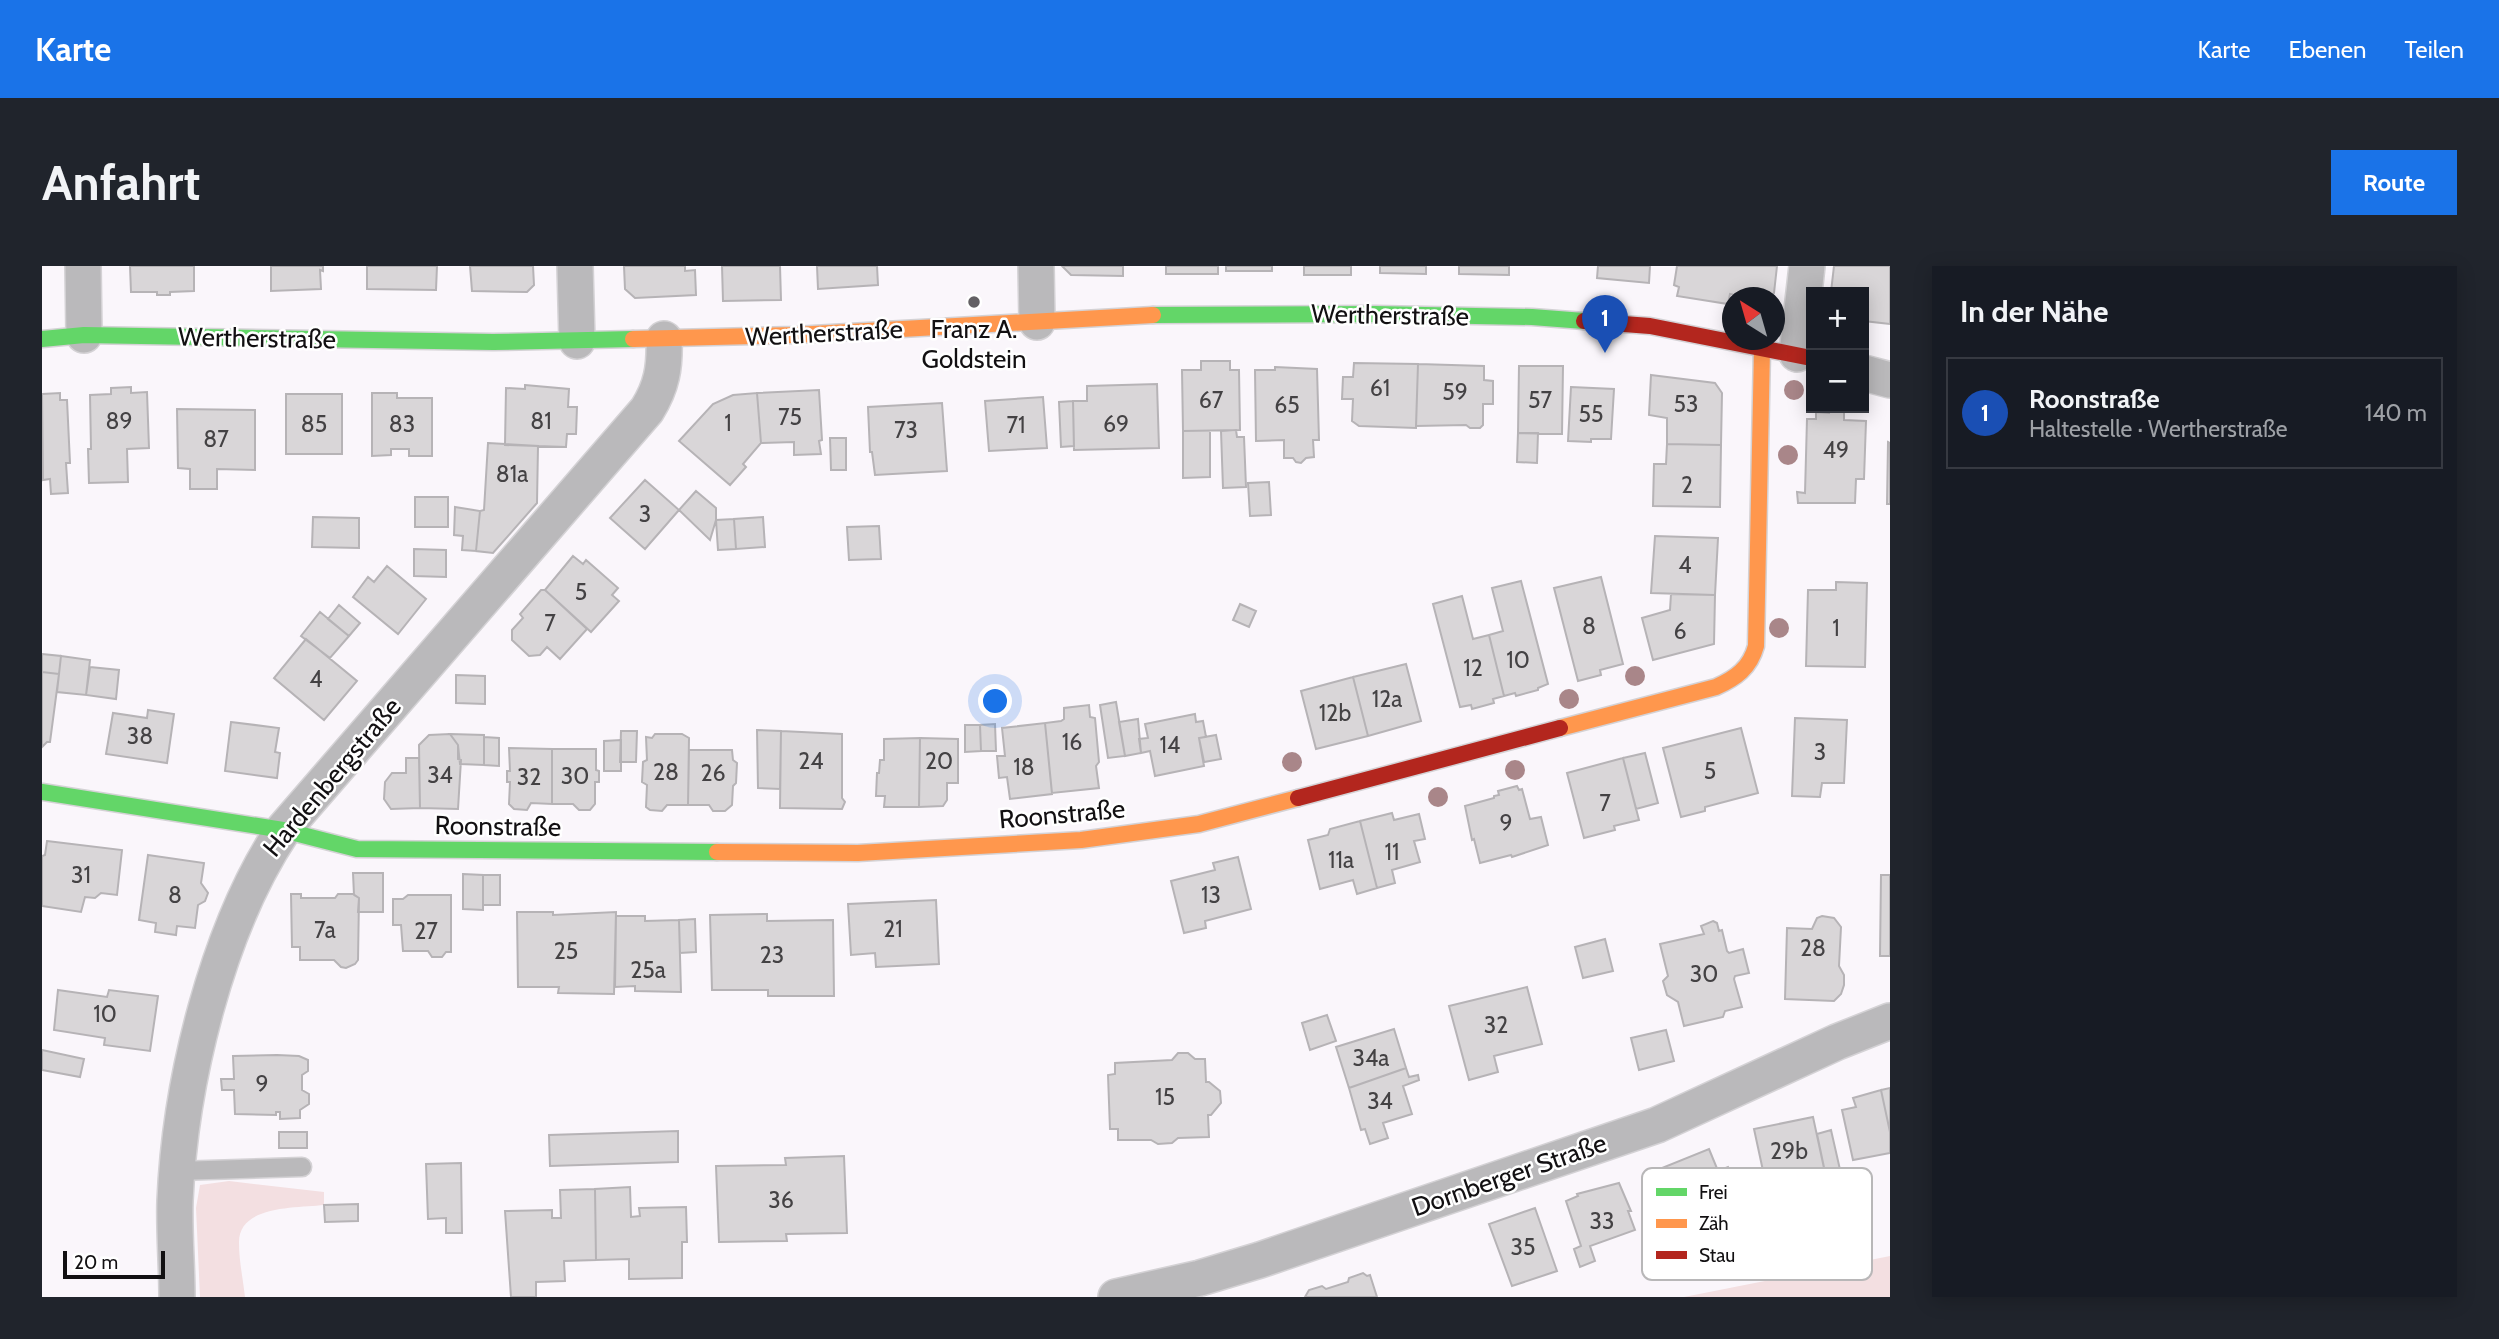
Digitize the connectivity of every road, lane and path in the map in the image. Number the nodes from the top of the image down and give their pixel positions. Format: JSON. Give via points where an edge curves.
{"nodes":[{"id":1,"x":83,"y":266,"type":"edge"},
{"id":2,"x":575,"y":266,"type":"edge"},
{"id":3,"x":1036,"y":266,"type":"edge"},
{"id":4,"x":1807,"y":266,"type":"edge"},
{"id":5,"x":1037,"y":322,"type":"junction"},
{"id":6,"x":84,"y":335,"type":"junction"},
{"id":7,"x":664,"y":339,"type":"junction"},
{"id":8,"x":42,"y":340,"type":"edge"},
{"id":9,"x":577,"y":341,"type":"junction"},
{"id":10,"x":1722,"y":341,"type":"edge"},
{"id":11,"x":1762,"y":350,"type":"edge"},
{"id":12,"x":1768,"y":350,"type":"edge"},
{"id":13,"x":1804,"y":356,"type":"edge"},
{"id":14,"x":1869,"y":374,"type":"edge"},
{"id":15,"x":1890,"y":380,"type":"edge"},
{"id":16,"x":42,"y":792,"type":"edge"},
{"id":17,"x":283,"y":830,"type":"junction"},
{"id":18,"x":1890,"y":1021,"type":"edge"},
{"id":19,"x":302,"y":1167,"type":"dead end"},
{"id":20,"x":177,"y":1171,"type":"junction"},
{"id":21,"x":177,"y":1297,"type":"edge"},
{"id":22,"x":1116,"y":1297,"type":"edge"}],
"edges":[{"from":1,"to":6,"type":"street"},
{"from":2,"to":9,"type":"street"},
{"from":3,"to":5,"type":"street"},
{"from":4,"to":13,"type":"street"},
{"from":5,"to":7,"type":"street","name":"Wertherstraße"},
{"from":5,"to":10,"type":"street","name":"Wertherstraße","via":[[1208,313],[1532,317],[1650,326]]},
{"from":6,"to":8,"type":"street","name":"Wertherstraße"},
{"from":6,"to":9,"type":"street","name":"Wertherstraße"},
{"from":7,"to":9,"type":"street","name":"Wertherstraße"},
{"from":7,"to":17,"type":"street","name":"Hardenbergstraße","via":[[664,377],[647,410]]},
{"from":11,"to":17,"type":"street","name":"Roonstraße","via":[[1756,646],[1746,671],[1716,687],[1199,824],[1081,840],[858,853],[357,849]]},
{"from":12,"to":13,"type":"street","name":"Wertherstraße"},
{"from":14,"to":15,"type":"street"},
{"from":16,"to":17,"type":"street","name":"Roonstraße"},
{"from":17,"to":20,"type":"street","name":"Hardenbergstraße","via":[[261,862],[204,1014]]},
{"from":18,"to":22,"type":"street","name":"Dornberger Straße","via":[[1657,1125],[1260,1260]]},
{"from":19,"to":20,"type":"lane"},
{"from":20,"to":21,"type":"street","name":"Hardenbergstraße"}]}
